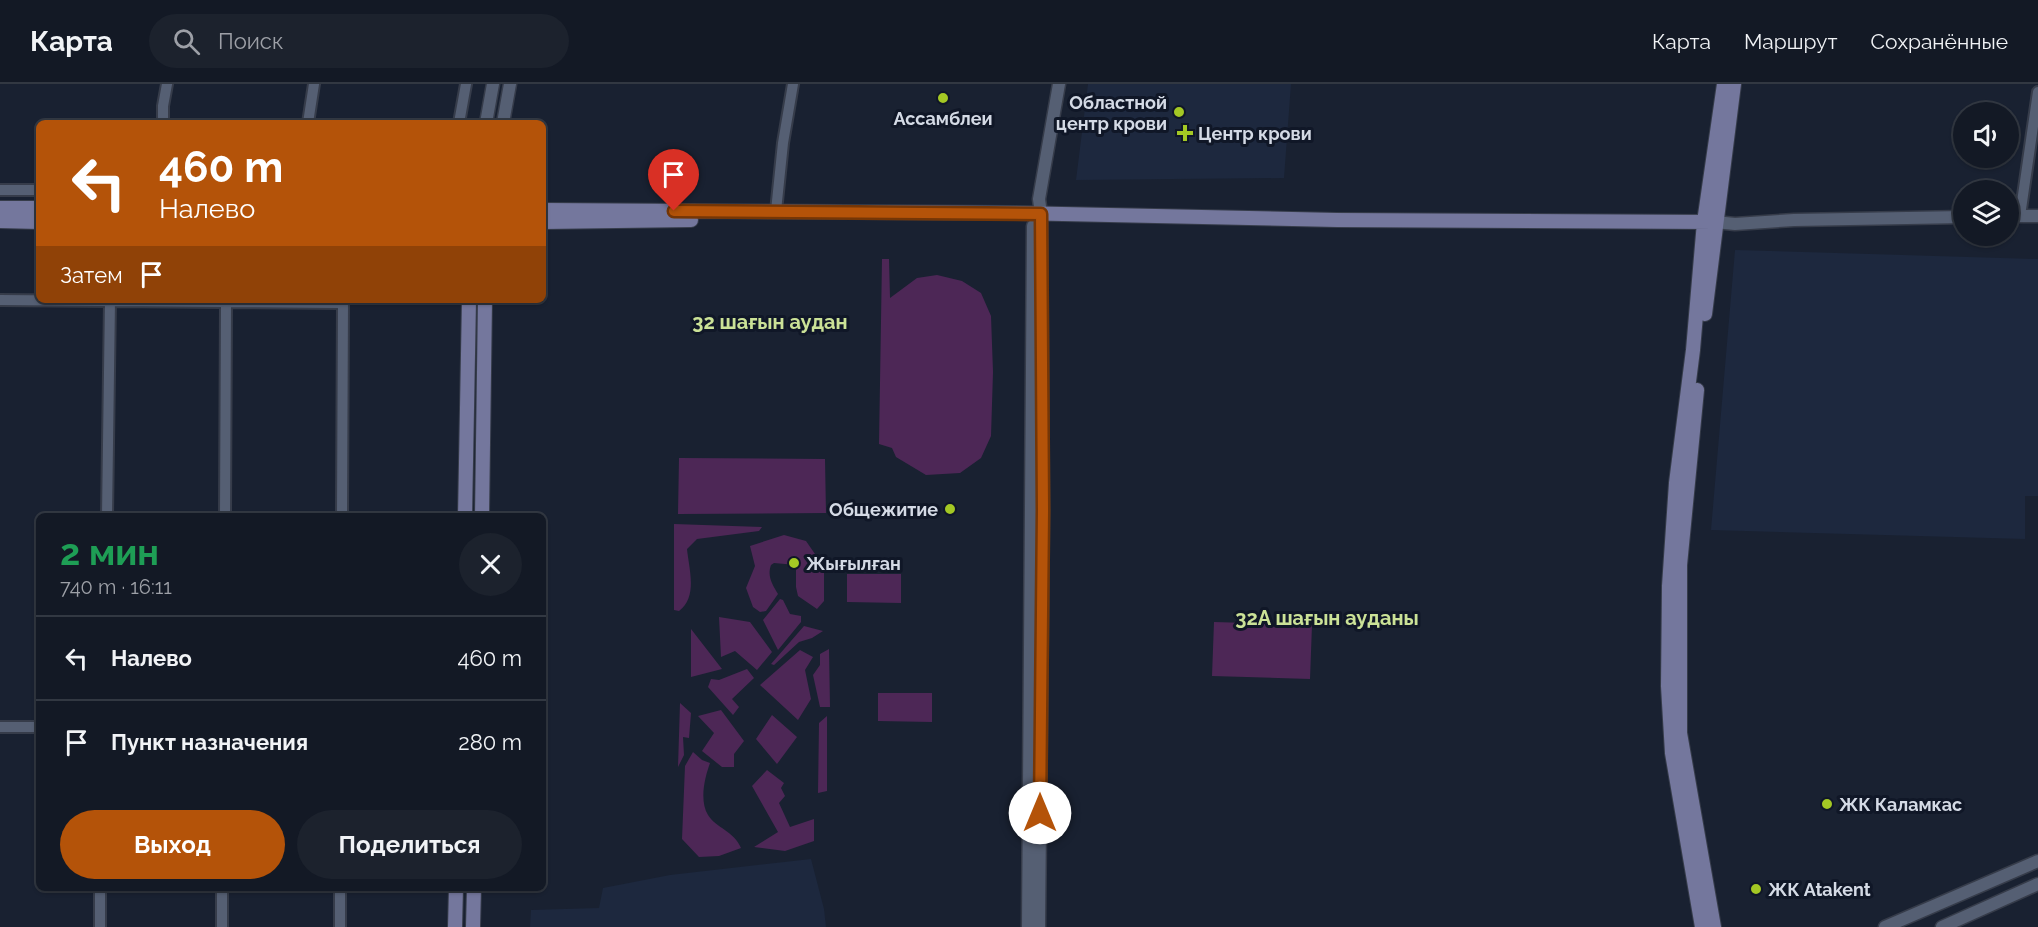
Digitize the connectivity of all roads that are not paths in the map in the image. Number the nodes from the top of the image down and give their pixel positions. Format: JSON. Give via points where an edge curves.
{"nodes":[{"id":1,"x":167,"y":84,"type":"edge"},
{"id":2,"x":315,"y":84,"type":"edge"},
{"id":3,"x":466,"y":84,"type":"edge"},
{"id":4,"x":493,"y":84,"type":"edge"},
{"id":5,"x":510,"y":84,"type":"edge"},
{"id":6,"x":793,"y":84,"type":"edge"},
{"id":7,"x":1059,"y":84,"type":"edge"},
{"id":8,"x":1724,"y":84,"type":"edge"},
{"id":9,"x":1734,"y":84,"type":"edge"},
{"id":10,"x":2038,"y":92,"type":"edge"},
{"id":11,"x":163,"y":120,"type":"edge"},
{"id":12,"x":309,"y":120,"type":"edge"},
{"id":13,"x":460,"y":120,"type":"edge"},
{"id":14,"x":487,"y":120,"type":"edge"},
{"id":15,"x":504,"y":120,"type":"edge"},
{"id":16,"x":0,"y":190,"type":"edge"},
{"id":17,"x":36,"y":190,"type":"edge"},
{"id":18,"x":2019,"y":190,"type":"edge"},
{"id":19,"x":0,"y":208,"type":"edge"},
{"id":20,"x":36,"y":208,"type":"edge"},
{"id":21,"x":546,"y":210,"type":"edge"},
{"id":22,"x":776,"y":211,"type":"junction"},
{"id":23,"x":2019,"y":216,"type":"edge"},
{"id":24,"x":2038,"y":216,"type":"edge"},
{"id":25,"x":1037,"y":217,"type":"junction"},
{"id":26,"x":1953,"y":217,"type":"edge"},
{"id":27,"x":0,"y":222,"type":"edge"},
{"id":28,"x":36,"y":222,"type":"edge"},
{"id":29,"x":546,"y":222,"type":"edge"},
{"id":30,"x":1709,"y":226,"type":"junction"},
{"id":31,"x":0,"y":300,"type":"edge"},
{"id":32,"x":36,"y":300,"type":"edge"},
{"id":33,"x":110,"y":303,"type":"edge"},
{"id":34,"x":226,"y":303,"type":"edge"},
{"id":35,"x":252,"y":303,"type":"edge"},
{"id":36,"x":311,"y":303,"type":"edge"},
{"id":37,"x":343,"y":303,"type":"edge"},
{"id":38,"x":469,"y":303,"type":"edge"},
{"id":39,"x":485,"y":303,"type":"edge"},
{"id":40,"x":107,"y":513,"type":"edge"},
{"id":41,"x":225,"y":513,"type":"edge"},
{"id":42,"x":342,"y":513,"type":"edge"},
{"id":43,"x":465,"y":513,"type":"edge"},
{"id":44,"x":482,"y":513,"type":"edge"},
{"id":45,"x":0,"y":727,"type":"edge"},
{"id":46,"x":36,"y":727,"type":"edge"},
{"id":47,"x":2038,"y":861,"type":"edge"},
{"id":48,"x":2038,"y":885,"type":"edge"},
{"id":49,"x":100,"y":891,"type":"edge"},
{"id":50,"x":222,"y":891,"type":"edge"},
{"id":51,"x":340,"y":891,"type":"edge"},
{"id":52,"x":456,"y":891,"type":"edge"},
{"id":53,"x":474,"y":891,"type":"edge"},
{"id":54,"x":100,"y":927,"type":"edge"},
{"id":55,"x":222,"y":927,"type":"edge"},
{"id":56,"x":340,"y":927,"type":"edge"},
{"id":57,"x":455,"y":927,"type":"edge"},
{"id":58,"x":473,"y":927,"type":"edge"},
{"id":59,"x":1028,"y":927,"type":"edge"},
{"id":60,"x":1039,"y":927,"type":"edge"},
{"id":61,"x":1702,"y":927,"type":"edge"},
{"id":62,"x":1714,"y":927,"type":"edge"},
{"id":63,"x":1885,"y":927,"type":"edge"},
{"id":64,"x":1942,"y":927,"type":"edge"}],
"edges":[{"from":1,"to":11,"type":"street"},
{"from":2,"to":12,"type":"street"},
{"from":3,"to":13,"type":"street"},
{"from":4,"to":14,"type":"street"},
{"from":5,"to":15,"type":"street"},
{"from":6,"to":22,"type":"street"},
{"from":7,"to":25,"type":"street"},
{"from":8,"to":30,"type":"main road"},
{"from":9,"to":30,"type":"main road"},
{"from":10,"to":18,"type":"street"},
{"from":16,"to":17,"type":"street"},
{"from":19,"to":20,"type":"main road"},
{"from":21,"to":22,"type":"main road"},
{"from":22,"to":25,"type":"main road"},
{"from":23,"to":24,"type":"street"},
{"from":25,"to":29,"type":"main road"},
{"from":25,"to":30,"type":"main road"},
{"from":25,"to":59,"type":"street"},
{"from":25,"to":60,"type":"street","via":[[1043,510]]},
{"from":26,"to":30,"type":"street"},
{"from":27,"to":28,"type":"main road"},
{"from":30,"to":61,"type":"main road","via":[[1672,524],[1668,686],[1672,753]]},
{"from":30,"to":62,"type":"main road","via":[[1679,586],[1680,733]]},
{"from":31,"to":32,"type":"street"},
{"from":33,"to":40,"type":"street"},
{"from":34,"to":41,"type":"street"},
{"from":35,"to":36,"type":"street"},
{"from":37,"to":42,"type":"street"},
{"from":38,"to":43,"type":"main road"},
{"from":39,"to":44,"type":"main road"},
{"from":45,"to":46,"type":"street"},
{"from":47,"to":63,"type":"street"},
{"from":48,"to":64,"type":"street"},
{"from":49,"to":54,"type":"street"},
{"from":50,"to":55,"type":"street"},
{"from":51,"to":56,"type":"street"},
{"from":52,"to":57,"type":"main road"},
{"from":53,"to":58,"type":"main road"}]}
